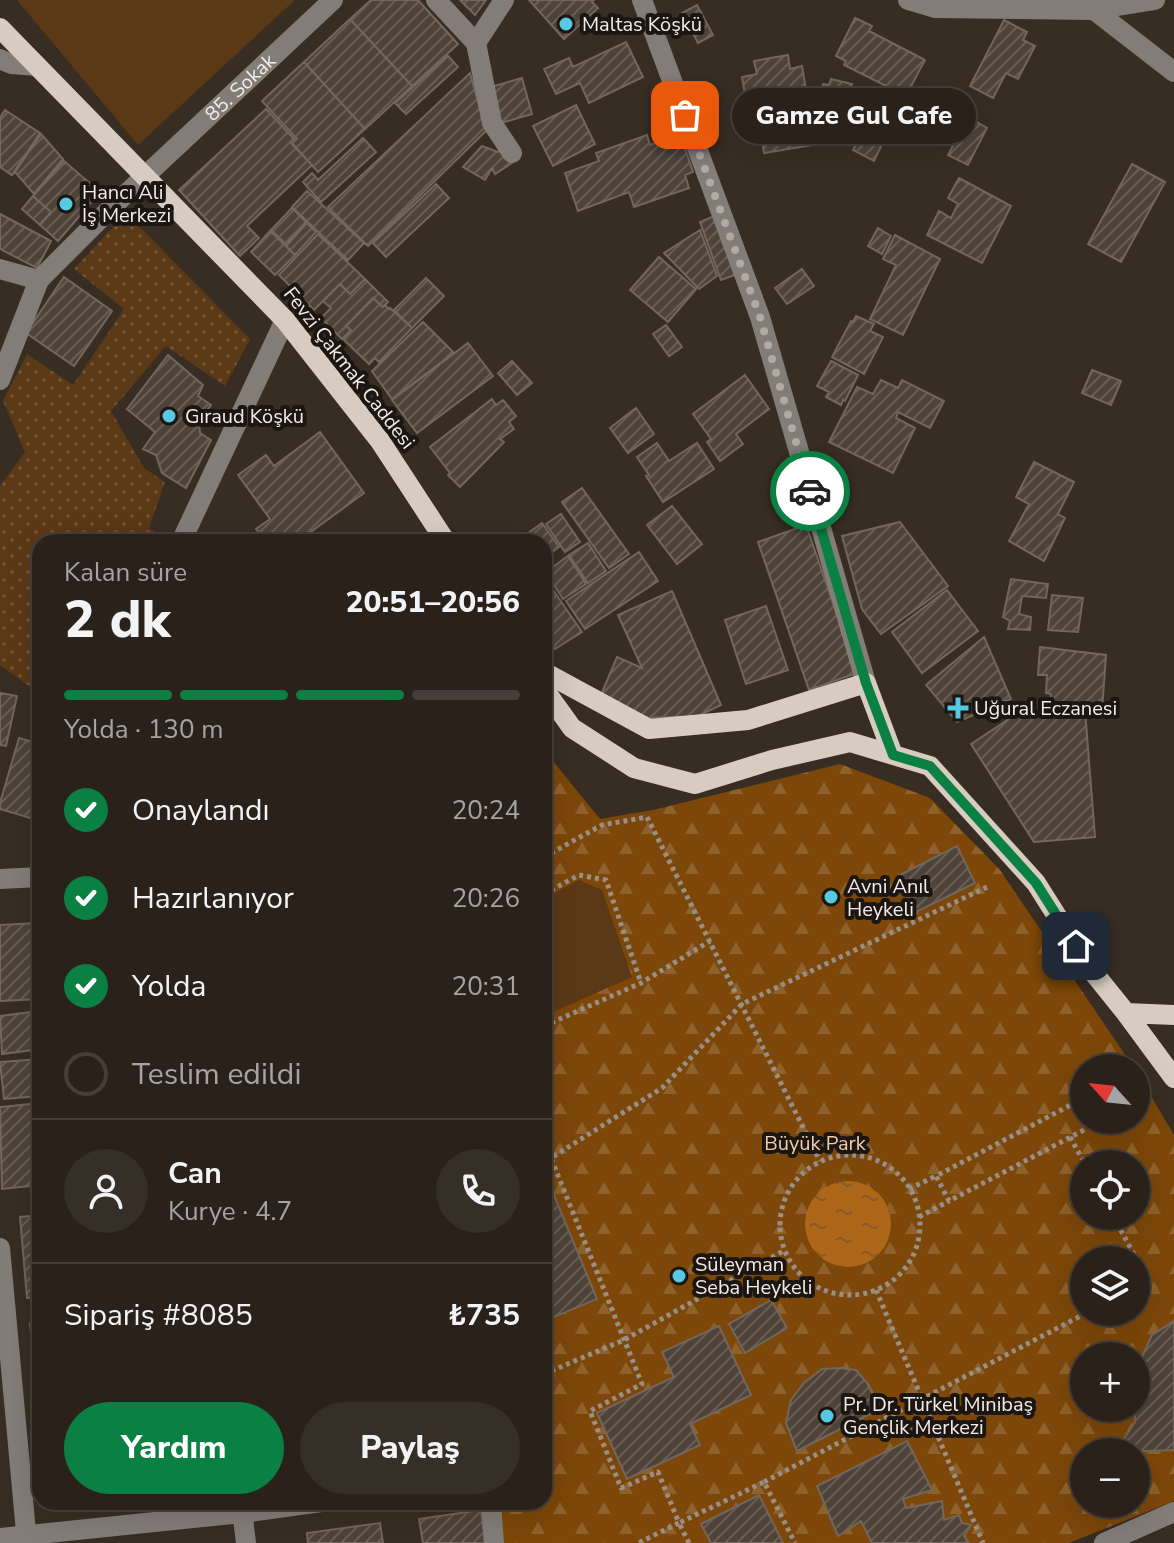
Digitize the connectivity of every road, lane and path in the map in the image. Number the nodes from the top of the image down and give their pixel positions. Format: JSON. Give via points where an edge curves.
{"nodes":[{"id":1,"x":333,"y":0,"type":"edge"},
{"id":2,"x":436,"y":0,"type":"edge"},
{"id":3,"x":504,"y":0,"type":"edge"},
{"id":4,"x":642,"y":0,"type":"edge"},
{"id":5,"x":908,"y":0,"type":"edge"},
{"id":6,"x":1155,"y":0,"type":"edge"},
{"id":7,"x":1088,"y":5,"type":"edge"},
{"id":8,"x":0,"y":28,"type":"edge"},
{"id":9,"x":476,"y":43,"type":"junction"},
{"id":10,"x":0,"y":59,"type":"edge"},
{"id":11,"x":37,"y":66,"type":"junction"},
{"id":12,"x":1174,"y":72,"type":"edge"},
{"id":13,"x":512,"y":153,"type":"dead end"},
{"id":14,"x":145,"y":175,"type":"junction"},
{"id":15,"x":0,"y":269,"type":"edge"},
{"id":16,"x":39,"y":280,"type":"junction"},
{"id":17,"x":285,"y":320,"type":"junction"},
{"id":18,"x":0,"y":380,"type":"edge"},
{"id":19,"x":185,"y":534,"type":"edge"},
{"id":20,"x":441,"y":534,"type":"edge"},
{"id":21,"x":552,"y":676,"type":"edge"},
{"id":22,"x":866,"y":683,"type":"junction"},
{"id":23,"x":552,"y":700,"type":"edge"},
{"id":24,"x":893,"y":755,"type":"junction"},
{"id":25,"x":552,"y":853,"type":"edge"},
{"id":26,"x":32,"y":877,"type":"edge"},
{"id":27,"x":0,"y":879,"type":"edge"},
{"id":28,"x":987,"y":887,"type":"dead end"},
{"id":29,"x":552,"y":890,"type":"edge"},
{"id":30,"x":710,"y":941,"type":"junction"},
{"id":31,"x":641,"y":983,"type":"junction"},
{"id":32,"x":742,"y":1004,"type":"junction"},
{"id":33,"x":1126,"y":1013,"type":"junction"},
{"id":34,"x":1174,"y":1015,"type":"edge"},
{"id":35,"x":552,"y":1022,"type":"edge"},
{"id":36,"x":1174,"y":1078,"type":"edge"},
{"id":37,"x":1070,"y":1105,"type":"edge"},
{"id":38,"x":1076,"y":1134,"type":"edge"},
{"id":39,"x":1070,"y":1137,"type":"junction"},
{"id":40,"x":1077,"y":1150,"type":"edge"},
{"id":41,"x":552,"y":1155,"type":"edge"},
{"id":42,"x":820,"y":1161,"type":"junction"},
{"id":43,"x":552,"y":1170,"type":"edge"},
{"id":44,"x":936,"y":1176,"type":"junction"},
{"id":45,"x":909,"y":1189,"type":"junction"},
{"id":46,"x":949,"y":1201,"type":"junction"},
{"id":47,"x":919,"y":1217,"type":"junction"},
{"id":48,"x":0,"y":1248,"type":"edge"},
{"id":49,"x":785,"y":1250,"type":"junction"},
{"id":50,"x":876,"y":1290,"type":"junction"},
{"id":51,"x":1070,"y":1322,"type":"edge"},
{"id":52,"x":624,"y":1340,"type":"junction"},
{"id":53,"x":552,"y":1371,"type":"edge"},
{"id":54,"x":922,"y":1400,"type":"junction"},
{"id":55,"x":764,"y":1482,"type":"junction"},
{"id":56,"x":221,"y":1510,"type":"edge"},
{"id":57,"x":241,"y":1510,"type":"edge"},
{"id":58,"x":492,"y":1510,"type":"edge"},
{"id":59,"x":1174,"y":1512,"type":"edge"},
{"id":60,"x":679,"y":1523,"type":"junction"},
{"id":61,"x":0,"y":1538,"type":"edge"},
{"id":62,"x":26,"y":1539,"type":"edge"},
{"id":63,"x":246,"y":1543,"type":"edge"},
{"id":64,"x":494,"y":1543,"type":"edge"},
{"id":65,"x":638,"y":1543,"type":"edge"},
{"id":66,"x":689,"y":1543,"type":"edge"},
{"id":67,"x":795,"y":1543,"type":"edge"},
{"id":68,"x":983,"y":1543,"type":"edge"},
{"id":69,"x":1104,"y":1543,"type":"edge"}],
"edges":[{"from":1,"to":14,"type":"street","name":"85. Sokak"},
{"from":2,"to":9,"type":"street"},
{"from":3,"to":9,"type":"street"},
{"from":4,"to":22,"type":"street","via":[[760,317]]},
{"from":5,"to":7,"type":"street","via":[[935,8]]},
{"from":6,"to":7,"type":"street"},
{"from":7,"to":12,"type":"street"},
{"from":8,"to":11,"type":"main road","name":"Fevzi Çakmak Caddesi"},
{"from":9,"to":13,"type":"street","via":[[492,123]]},
{"from":10,"to":11,"type":"street"},
{"from":11,"to":14,"type":"main road","name":"Fevzi Çakmak Caddesi"},
{"from":14,"to":16,"type":"street","name":"85. Sokak"},
{"from":14,"to":17,"type":"main road","name":"Fevzi Çakmak Caddesi"},
{"from":15,"to":16,"type":"street"},
{"from":16,"to":18,"type":"street"},
{"from":17,"to":19,"type":"street"},
{"from":17,"to":20,"type":"main road","name":"Fevzi Çakmak Caddesi","via":[[380,441]]},
{"from":21,"to":22,"type":"main road","via":[[649,729],[748,720]]},
{"from":22,"to":24,"type":"main road"},
{"from":23,"to":24,"type":"main road","via":[[572,728],[634,768],[695,784],[850,742]]},
{"from":24,"to":33,"type":"main road","via":[[930,766],[1036,883],[1089,967]]},
{"from":25,"to":30,"type":"path","via":[[602,825],[647,817]]},
{"from":26,"to":27,"type":"street"},
{"from":28,"to":32,"type":"path"},
{"from":29,"to":31,"type":"path","via":[[579,875],[606,880]]},
{"from":30,"to":31,"type":"path"},
{"from":30,"to":32,"type":"path"},
{"from":31,"to":35,"type":"path"},
{"from":32,"to":41,"type":"path","via":[[662,1088]]},
{"from":32,"to":42,"type":"path"},
{"from":33,"to":34,"type":"main road"},
{"from":33,"to":36,"type":"main road"},
{"from":37,"to":44,"type":"path"},
{"from":38,"to":39,"type":"path"},
{"from":39,"to":40,"type":"path"},
{"from":39,"to":46,"type":"path"},
{"from":42,"to":45,"type":"path","via":[[842,1154],[865,1155],[887,1164]]},
{"from":42,"to":49,"type":"path","via":[[787,1191],[780,1213]]},
{"from":43,"to":52,"type":"path"},
{"from":44,"to":45,"type":"path"},
{"from":44,"to":46,"type":"path"},
{"from":45,"to":47,"type":"path"},
{"from":46,"to":47,"type":"path"},
{"from":47,"to":50,"type":"path","via":[[906,1267]]},
{"from":48,"to":62,"type":"street"},
{"from":49,"to":50,"type":"path","via":[[801,1276],[821,1289],[857,1295]]},
{"from":49,"to":52,"type":"path"},
{"from":50,"to":54,"type":"path"},
{"from":51,"to":54,"type":"path"},
{"from":52,"to":53,"type":"path"},
{"from":52,"to":60,"type":"path","via":[[642,1384],[590,1411],[621,1488],[658,1472]]},
{"from":54,"to":55,"type":"path"},
{"from":54,"to":68,"type":"path"},
{"from":55,"to":60,"type":"path"},
{"from":55,"to":67,"type":"path"},
{"from":56,"to":62,"type":"street"},
{"from":57,"to":63,"type":"street"},
{"from":58,"to":64,"type":"street"},
{"from":59,"to":69,"type":"street"},
{"from":60,"to":65,"type":"path"},
{"from":60,"to":66,"type":"path"},
{"from":61,"to":62,"type":"street"}]}
